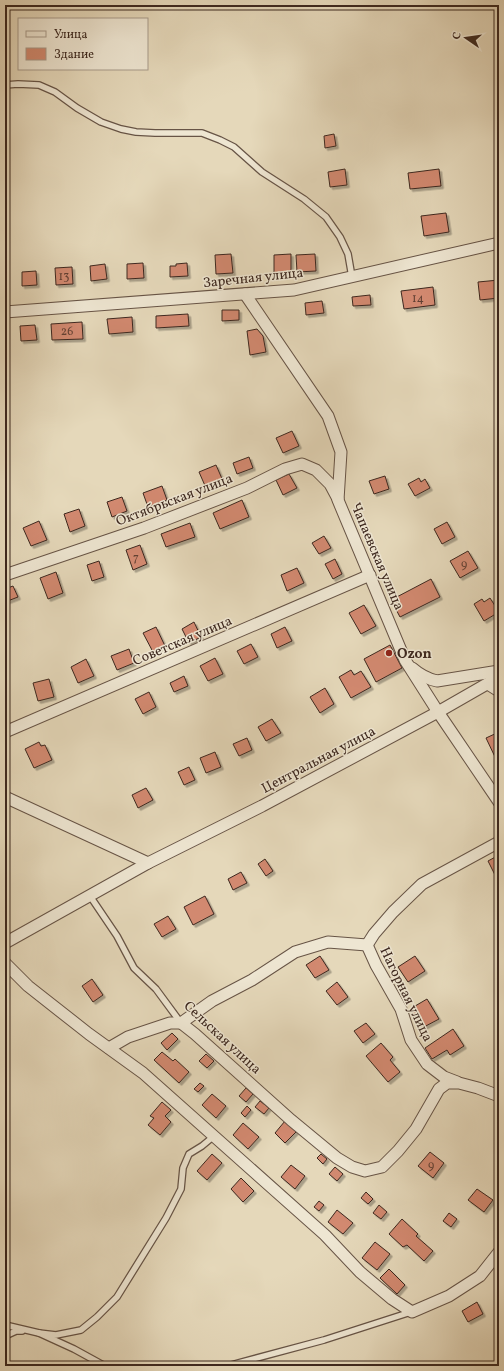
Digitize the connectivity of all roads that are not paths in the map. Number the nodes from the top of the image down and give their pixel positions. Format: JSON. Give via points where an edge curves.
{"nodes":[{"id":1,"x":5,"y":85,"type":"edge"},
{"id":2,"x":499,"y":243,"type":"edge"},
{"id":3,"x":352,"y":277,"type":"junction"},
{"id":4,"x":245,"y":294,"type":"junction"},
{"id":5,"x":5,"y":312,"type":"edge"},
{"id":6,"x":338,"y":500,"type":"junction"},
{"id":7,"x":5,"y":575,"type":"edge"},
{"id":8,"x":370,"y":575,"type":"junction"},
{"id":9,"x":405,"y":660,"type":"junction"},
{"id":10,"x":499,"y":671,"type":"edge"},
{"id":11,"x":499,"y":677,"type":"edge"},
{"id":12,"x":488,"y":684,"type":"junction"},
{"id":13,"x":499,"y":690,"type":"edge"},
{"id":14,"x":438,"y":712,"type":"junction"},
{"id":15,"x":6,"y":732,"type":"edge"},
{"id":16,"x":5,"y":797,"type":"edge"},
{"id":17,"x":499,"y":802,"type":"edge"},
{"id":18,"x":499,"y":842,"type":"edge"},
{"id":19,"x":148,"y":863,"type":"junction"},
{"id":20,"x":90,"y":896,"type":"junction"},
{"id":21,"x":5,"y":943,"type":"edge"},
{"id":22,"x":367,"y":945,"type":"junction"},
{"id":23,"x":5,"y":963,"type":"edge"},
{"id":24,"x":181,"y":1023,"type":"junction"},
{"id":25,"x":109,"y":1048,"type":"junction"},
{"id":26,"x":459,"y":1083,"type":"junction"},
{"id":27,"x":499,"y":1095,"type":"edge"},
{"id":28,"x":214,"y":1136,"type":"junction"},
{"id":29,"x":499,"y":1252,"type":"edge"},
{"id":30,"x":412,"y":1312,"type":"junction"},
{"id":31,"x":5,"y":1325,"type":"edge"},
{"id":32,"x":28,"y":1331,"type":"junction"},
{"id":33,"x":39,"y":1333,"type":"junction"},
{"id":34,"x":5,"y":1336,"type":"edge"},
{"id":35,"x":105,"y":1366,"type":"edge"},
{"id":36,"x":227,"y":1366,"type":"edge"}],
"edges":[{"from":1,"to":3,"type":"lane","via":[[39,86],[55,92],[101,122],[121,129],[155,133],[202,133],[234,147],[262,172],[304,199],[326,217],[348,254]]},
{"from":2,"to":3,"type":"street","name":"Заречная улица"},
{"from":3,"to":4,"type":"street","name":"Заречная улица","via":[[294,290]]},
{"from":4,"to":5,"type":"street","name":"Заречная улица"},
{"from":4,"to":6,"type":"street","name":"Чапаевская улица","via":[[328,416],[341,452]]},
{"from":6,"to":7,"type":"street","name":"Октябрьская улица","via":[[330,484],[316,470],[302,464],[144,528]]},
{"from":6,"to":8,"type":"street","name":"Чапаевская улица"},
{"from":8,"to":9,"type":"street","name":"Чапаевская улица"},
{"from":8,"to":15,"type":"street","name":"Советская улица"},
{"from":9,"to":10,"type":"street","via":[[417,672],[437,681]]},
{"from":9,"to":14,"type":"street","name":"Чапаевская улица"},
{"from":11,"to":12,"type":"street","name":"Центральная улица"},
{"from":12,"to":13,"type":"street"},
{"from":12,"to":14,"type":"street","name":"Центральная улица"},
{"from":14,"to":17,"type":"street","name":"Чапаевская улица"},
{"from":14,"to":19,"type":"street","name":"Центральная улица","via":[[262,806]]},
{"from":16,"to":19,"type":"street"},
{"from":18,"to":22,"type":"street","via":[[422,884],[393,912]]},
{"from":19,"to":20,"type":"street","name":"Центральная улица"},
{"from":20,"to":21,"type":"street","name":"Центральная улица"},
{"from":20,"to":24,"type":"lane","name":"Сельская улица","via":[[117,936],[134,968],[156,989]]},
{"from":22,"to":24,"type":"street","via":[[328,942],[295,952],[252,980],[212,1001]]},
{"from":22,"to":26,"type":"street","name":"Нагорная улица","via":[[401,1009],[410,1040],[427,1064],[444,1077]]},
{"from":23,"to":25,"type":"street","via":[[28,986]]},
{"from":24,"to":25,"type":"street","via":[[170,1023],[128,1037]]},
{"from":24,"to":26,"type":"street","name":"Сельская улица","via":[[337,1158],[365,1171],[382,1167],[416,1128],[439,1090],[447,1083]]},
{"from":25,"to":28,"type":"street","via":[[143,1073]]},
{"from":26,"to":27,"type":"street","name":"Нагорная улица"},
{"from":28,"to":30,"type":"street","via":[[324,1235],[360,1272]]},
{"from":28,"to":33,"type":"lane","via":[[189,1154],[183,1168],[181,1189],[117,1297],[81,1330],[56,1335]]},
{"from":29,"to":30,"type":"street","via":[[480,1276],[449,1296]]},
{"from":30,"to":36,"type":"lane","via":[[324,1340]]},
{"from":31,"to":32,"type":"lane"},
{"from":32,"to":33,"type":"lane"},
{"from":32,"to":34,"type":"lane"},
{"from":33,"to":35,"type":"lane"}]}
